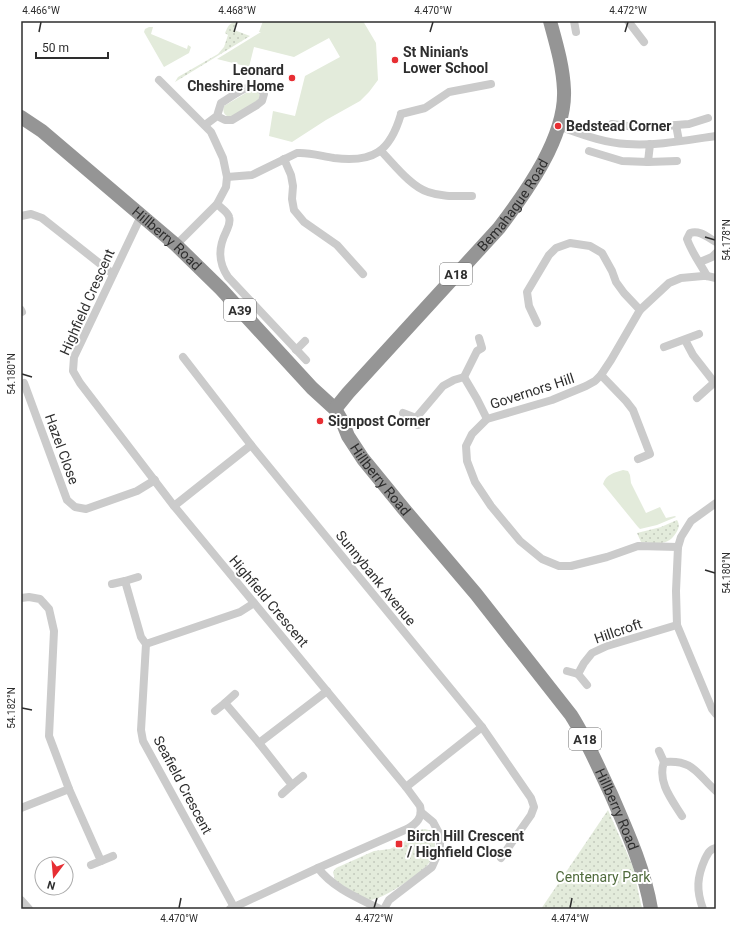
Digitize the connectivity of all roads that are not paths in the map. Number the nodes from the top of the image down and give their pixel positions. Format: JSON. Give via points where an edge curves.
{"nodes":[{"id":1,"x":550,"y":21,"type":"edge"},
{"id":2,"x":628,"y":21,"type":"edge"},
{"id":3,"x":644,"y":42,"type":"dead end"},
{"id":4,"x":159,"y":80,"type":"dead end"},
{"id":5,"x":491,"y":84,"type":"dead end"},
{"id":6,"x":217,"y":116,"type":"junction"},
{"id":7,"x":21,"y":117,"type":"edge"},
{"id":8,"x":708,"y":118,"type":"dead end"},
{"id":9,"x":612,"y":124,"type":"dead end"},
{"id":10,"x":205,"y":125,"type":"junction"},
{"id":11,"x":676,"y":125,"type":"junction"},
{"id":12,"x":558,"y":126,"type":"junction"},
{"id":13,"x":716,"y":136,"type":"edge"},
{"id":14,"x":679,"y":141,"type":"junction"},
{"id":15,"x":650,"y":144,"type":"junction"},
{"id":16,"x":380,"y":151,"type":"junction"},
{"id":17,"x":589,"y":151,"type":"dead end"},
{"id":18,"x":284,"y":159,"type":"junction"},
{"id":19,"x":677,"y":161,"type":"dead end"},
{"id":20,"x":648,"y":162,"type":"junction"},
{"id":21,"x":227,"y":177,"type":"junction"},
{"id":22,"x":472,"y":196,"type":"dead end"},
{"id":23,"x":216,"y":204,"type":"junction"},
{"id":24,"x":21,"y":216,"type":"edge"},
{"id":25,"x":141,"y":216,"type":"junction"},
{"id":26,"x":716,"y":242,"type":"edge"},
{"id":27,"x":176,"y":245,"type":"junction"},
{"id":28,"x":716,"y":253,"type":"edge"},
{"id":29,"x":700,"y":262,"type":"junction"},
{"id":30,"x":114,"y":274,"type":"junction"},
{"id":31,"x":363,"y":274,"type":"dead end"},
{"id":32,"x":707,"y":276,"type":"junction"},
{"id":33,"x":716,"y":278,"type":"edge"},
{"id":34,"x":640,"y":310,"type":"junction"},
{"id":35,"x":537,"y":323,"type":"dead end"},
{"id":36,"x":699,"y":334,"type":"dead end"},
{"id":37,"x":479,"y":338,"type":"dead end"},
{"id":38,"x":685,"y":340,"type":"junction"},
{"id":39,"x":305,"y":341,"type":"dead end"},
{"id":40,"x":664,"y":347,"type":"dead end"},
{"id":41,"x":296,"y":350,"type":"junction"},
{"id":42,"x":183,"y":357,"type":"dead end"},
{"id":43,"x":306,"y":360,"type":"dead end"},
{"id":44,"x":601,"y":375,"type":"junction"},
{"id":45,"x":464,"y":377,"type":"junction"},
{"id":46,"x":715,"y":382,"type":"edge"},
{"id":47,"x":24,"y":383,"type":"dead end"},
{"id":48,"x":697,"y":398,"type":"dead end"},
{"id":49,"x":336,"y":409,"type":"junction"},
{"id":50,"x":403,"y":413,"type":"dead end"},
{"id":51,"x":487,"y":419,"type":"junction"},
{"id":52,"x":251,"y":445,"type":"junction"},
{"id":53,"x":638,"y":459,"type":"dead end"},
{"id":54,"x":155,"y":480,"type":"junction"},
{"id":55,"x":716,"y":503,"type":"edge"},
{"id":56,"x":174,"y":506,"type":"junction"},
{"id":57,"x":678,"y":547,"type":"junction"},
{"id":58,"x":138,"y":577,"type":"dead end"},
{"id":59,"x":125,"y":581,"type":"junction"},
{"id":60,"x":112,"y":584,"type":"dead end"},
{"id":61,"x":21,"y":598,"type":"edge"},
{"id":62,"x":254,"y":602,"type":"junction"},
{"id":63,"x":677,"y":625,"type":"junction"},
{"id":64,"x":146,"y":644,"type":"junction"},
{"id":65,"x":567,"y":671,"type":"dead end"},
{"id":66,"x":578,"y":674,"type":"junction"},
{"id":67,"x":587,"y":685,"type":"dead end"},
{"id":68,"x":327,"y":691,"type":"junction"},
{"id":69,"x":235,"y":694,"type":"dead end"},
{"id":70,"x":225,"y":703,"type":"junction"},
{"id":71,"x":215,"y":711,"type":"dead end"},
{"id":72,"x":716,"y":714,"type":"edge"},
{"id":73,"x":482,"y":727,"type":"junction"},
{"id":74,"x":259,"y":743,"type":"junction"},
{"id":75,"x":659,"y":752,"type":"dead end"},
{"id":76,"x":664,"y":762,"type":"junction"},
{"id":77,"x":303,"y":776,"type":"dead end"},
{"id":78,"x":292,"y":785,"type":"junction"},
{"id":79,"x":406,"y":787,"type":"junction"},
{"id":80,"x":69,"y":789,"type":"junction"},
{"id":81,"x":716,"y":791,"type":"edge"},
{"id":82,"x":282,"y":794,"type":"dead end"},
{"id":83,"x":21,"y":808,"type":"edge"},
{"id":84,"x":421,"y":812,"type":"junction"},
{"id":85,"x":682,"y":816,"type":"dead end"},
{"id":86,"x":716,"y":848,"type":"edge"},
{"id":87,"x":113,"y":856,"type":"dead end"},
{"id":88,"x":501,"y":858,"type":"dead end"},
{"id":89,"x":101,"y":861,"type":"junction"},
{"id":90,"x":91,"y":865,"type":"dead end"},
{"id":91,"x":318,"y":868,"type":"junction"},
{"id":92,"x":21,"y":900,"type":"edge"},
{"id":93,"x":232,"y":908,"type":"edge"},
{"id":94,"x":29,"y":909,"type":"edge"},
{"id":95,"x":380,"y":909,"type":"edge"},
{"id":96,"x":384,"y":909,"type":"edge"},
{"id":97,"x":651,"y":909,"type":"edge"},
{"id":98,"x":703,"y":909,"type":"edge"}],
"edges":[{"from":1,"to":12,"type":"highway","name":"Bemahague Road","number":"A18","via":[[560,60],[564,90]]},
{"from":2,"to":3,"type":"street"},
{"from":4,"to":10,"type":"street"},
{"from":5,"to":16,"type":"street","via":[[449,92],[425,108],[398,112],[394,134]]},
{"from":6,"to":6,"type":"street","via":[[221,103],[247,88],[260,88],[264,94],[257,106],[232,120]]},
{"from":6,"to":10,"type":"street"},
{"from":7,"to":25,"type":"highway","name":"Hillberry Road","number":"A39","via":[[42,131]]},
{"from":8,"to":11,"type":"street"},
{"from":9,"to":11,"type":"street","via":[[643,128]]},
{"from":10,"to":21,"type":"street","via":[[223,158]]},
{"from":11,"to":14,"type":"street"},
{"from":12,"to":15,"type":"street","via":[[603,140],[626,144]]},
{"from":12,"to":49,"type":"highway","name":"Bemahague Road","number":"A18","via":[[539,168],[499,228]]},
{"from":13,"to":14,"type":"street"},
{"from":14,"to":15,"type":"street"},
{"from":15,"to":20,"type":"street"},
{"from":16,"to":18,"type":"street","via":[[361,159],[304,153],[297,153]]},
{"from":16,"to":22,"type":"street","via":[[412,183],[426,192],[444,196]]},
{"from":17,"to":20,"type":"street","via":[[622,161]]},
{"from":18,"to":21,"type":"street","via":[[252,174]]},
{"from":18,"to":31,"type":"street","via":[[292,181],[294,210],[304,222],[337,245]]},
{"from":19,"to":20,"type":"street"},
{"from":21,"to":23,"type":"street","via":[[226,187]]},
{"from":23,"to":27,"type":"street"},
{"from":23,"to":41,"type":"street","via":[[230,219],[220,247],[222,267],[228,277]]},
{"from":24,"to":30,"type":"street","via":[[31,214],[42,218]]},
{"from":25,"to":27,"type":"highway","name":"Hillberry Road","number":"A39"},
{"from":25,"to":30,"type":"street","name":"Highfield Crescent"},
{"from":26,"to":29,"type":"street","via":[[701,233],[690,233],[687,239],[692,253]]},
{"from":27,"to":49,"type":"highway","name":"Hillberry Road","number":"A39","via":[[221,289],[312,388]]},
{"from":28,"to":29,"type":"street","via":[[712,258]]},
{"from":29,"to":32,"type":"street"},
{"from":30,"to":54,"type":"street","name":"Highfield Crescent","via":[[74,357],[73,371]]},
{"from":32,"to":33,"type":"street","name":"Governors Hill"},
{"from":32,"to":34,"type":"street","name":"Governors Hill","via":[[681,278],[669,283]]},
{"from":34,"to":35,"type":"street","via":[[616,282],[602,253],[590,246],[570,243],[556,248],[549,255],[527,292],[529,306]]},
{"from":34,"to":44,"type":"street","name":"Governors Hill"},
{"from":36,"to":38,"type":"street"},
{"from":37,"to":45,"type":"street","via":[[484,349],[477,351]]},
{"from":38,"to":40,"type":"street"},
{"from":38,"to":46,"type":"street","via":[[693,355]]},
{"from":39,"to":41,"type":"street"},
{"from":41,"to":43,"type":"street"},
{"from":42,"to":52,"type":"street","name":"Sunnybank Avenue"},
{"from":44,"to":51,"type":"street","name":"Governors Hill","via":[[586,386],[552,400]]},
{"from":44,"to":53,"type":"street","via":[[633,410],[650,454]]},
{"from":45,"to":50,"type":"street","via":[[443,386],[417,422]]},
{"from":45,"to":51,"type":"street"},
{"from":46,"to":48,"type":"street"},
{"from":47,"to":54,"type":"street","name":"Hazel Close","via":[[66,500],[86,509],[137,491]]},
{"from":49,"to":97,"type":"highway","name":"Hillberry Road","number":"A18","via":[[348,436],[363,459],[476,594],[579,728],[637,857]]},
{"from":51,"to":57,"type":"street","name":"Governors Hill","via":[[472,434],[466,446],[467,461],[475,482],[520,541],[542,559],[559,566],[571,566],[607,558],[638,546]]},
{"from":52,"to":56,"type":"street"},
{"from":52,"to":73,"type":"street","name":"Sunnybank Avenue"},
{"from":54,"to":56,"type":"street","name":"Highfield Crescent"},
{"from":55,"to":57,"type":"street","via":[[691,521]]},
{"from":56,"to":62,"type":"street","name":"Highfield Crescent"},
{"from":57,"to":63,"type":"street"},
{"from":58,"to":59,"type":"street"},
{"from":59,"to":60,"type":"street"},
{"from":59,"to":64,"type":"street","name":"Seafield Crescent","via":[[141,637]]},
{"from":61,"to":80,"type":"street","via":[[40,599],[49,609],[54,631],[49,736]]},
{"from":62,"to":64,"type":"street","via":[[240,612]]},
{"from":62,"to":68,"type":"street","name":"Highfield Crescent"},
{"from":63,"to":66,"type":"street","name":"Hillcroft","via":[[602,648],[592,653]]},
{"from":63,"to":72,"type":"street"},
{"from":64,"to":93,"type":"street","name":"Seafield Crescent","via":[[141,730],[143,741]]},
{"from":65,"to":66,"type":"street"},
{"from":66,"to":67,"type":"street"},
{"from":68,"to":74,"type":"street"},
{"from":68,"to":79,"type":"street","name":"Highfield Crescent"},
{"from":69,"to":70,"type":"street"},
{"from":70,"to":71,"type":"street"},
{"from":70,"to":74,"type":"street"},
{"from":73,"to":79,"type":"street"},
{"from":73,"to":88,"type":"street","name":"Sunnybank Avenue","via":[[531,798],[534,807]]},
{"from":74,"to":78,"type":"street"},
{"from":75,"to":76,"type":"street"},
{"from":76,"to":81,"type":"street","via":[[676,761],[688,765]]},
{"from":76,"to":85,"type":"street","via":[[661,770],[664,786]]},
{"from":77,"to":78,"type":"street"},
{"from":78,"to":82,"type":"street"},
{"from":79,"to":84,"type":"street","name":"Highfield Crescent","via":[[420,806]]},
{"from":80,"to":83,"type":"street"},
{"from":80,"to":89,"type":"street"},
{"from":84,"to":91,"type":"street","via":[[418,820],[407,829]]},
{"from":84,"to":96,"type":"street","name":"Highfield Crescent","via":[[433,822],[440,835],[440,849],[432,867],[389,900]]},
{"from":86,"to":98,"type":"street","via":[[708,853],[699,873],[698,887]]},
{"from":87,"to":89,"type":"street"},
{"from":89,"to":90,"type":"street"},
{"from":91,"to":93,"type":"street"},
{"from":91,"to":95,"type":"street","via":[[323,875],[344,890]]},
{"from":92,"to":94,"type":"street"}]}
